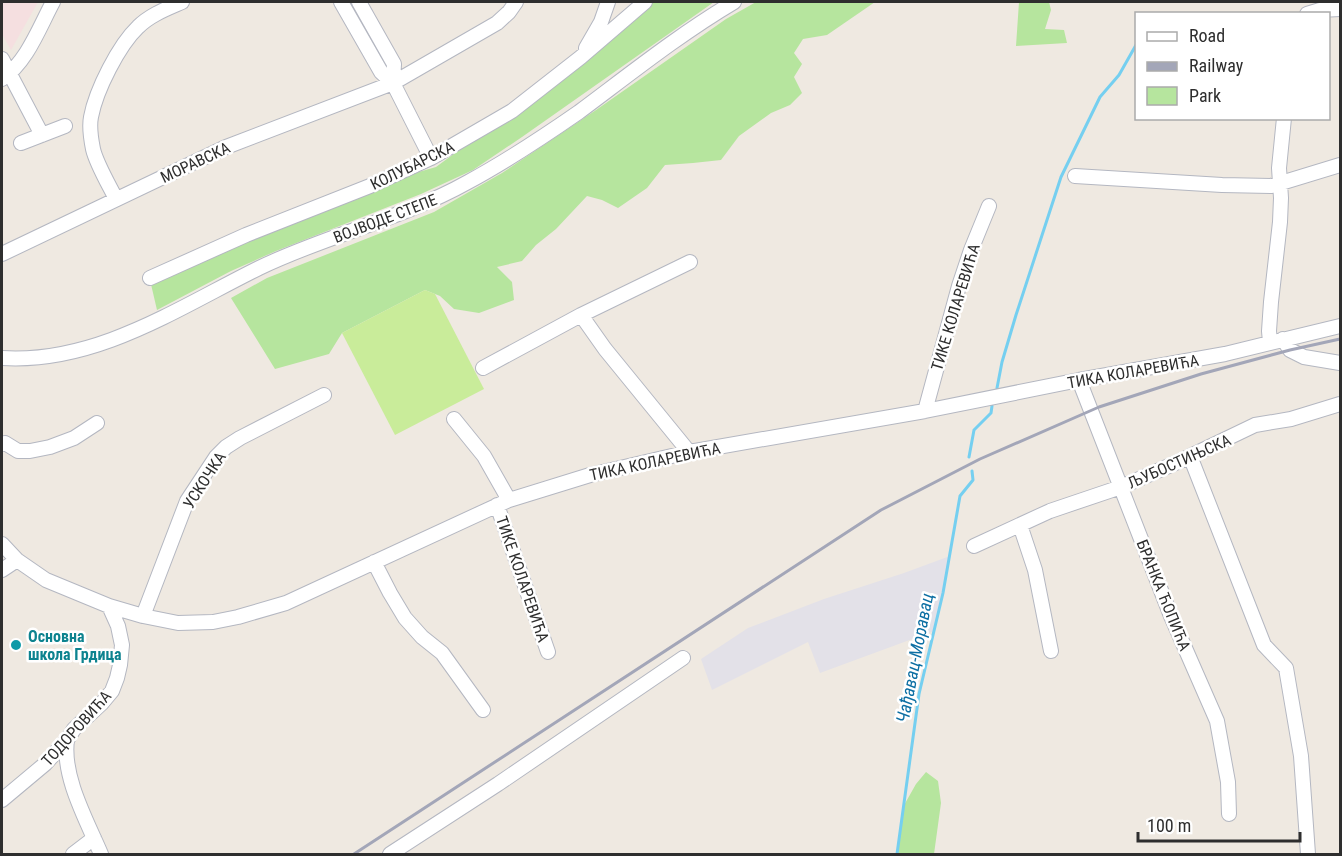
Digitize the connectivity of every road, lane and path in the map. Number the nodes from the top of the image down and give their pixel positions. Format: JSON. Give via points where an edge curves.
{"nodes":[{"id":1,"x":53,"y":2,"type":"edge"},
{"id":2,"x":181,"y":2,"type":"edge"},
{"id":3,"x":341,"y":2,"type":"edge"},
{"id":4,"x":359,"y":2,"type":"edge"},
{"id":5,"x":516,"y":2,"type":"edge"},
{"id":6,"x":608,"y":2,"type":"edge"},
{"id":7,"x":645,"y":2,"type":"edge"},
{"id":8,"x":734,"y":2,"type":"edge"},
{"id":9,"x":1341,"y":9,"type":"edge"},
{"id":10,"x":1313,"y":12,"type":"edge"},
{"id":11,"x":582,"y":57,"type":"junction"},
{"id":12,"x":2,"y":59,"type":"edge"},
{"id":13,"x":6,"y":76,"type":"edge"},
{"id":14,"x":393,"y":83,"type":"junction"},
{"id":15,"x":1284,"y":120,"type":"edge"},
{"id":16,"x":65,"y":126,"type":"dead end"},
{"id":17,"x":42,"y":135,"type":"junction"},
{"id":18,"x":21,"y":143,"type":"dead end"},
{"id":19,"x":431,"y":158,"type":"junction"},
{"id":20,"x":1341,"y":165,"type":"edge"},
{"id":21,"x":1075,"y":176,"type":"dead end"},
{"id":22,"x":1280,"y":184,"type":"junction"},
{"id":23,"x":116,"y":199,"type":"junction"},
{"id":24,"x":989,"y":206,"type":"dead end"},
{"id":25,"x":2,"y":254,"type":"edge"},
{"id":26,"x":690,"y":262,"type":"dead end"},
{"id":27,"x":150,"y":278,"type":"dead end"},
{"id":28,"x":581,"y":315,"type":"junction"},
{"id":29,"x":1341,"y":326,"type":"edge"},
{"id":30,"x":1277,"y":341,"type":"junction"},
{"id":31,"x":2,"y":358,"type":"edge"},
{"id":32,"x":1341,"y":363,"type":"edge"},
{"id":33,"x":483,"y":368,"type":"dead end"},
{"id":34,"x":1079,"y":380,"type":"junction"},
{"id":35,"x":324,"y":395,"type":"dead end"},
{"id":36,"x":1341,"y":404,"type":"edge"},
{"id":37,"x":925,"y":411,"type":"junction"},
{"id":38,"x":454,"y":419,"type":"dead end"},
{"id":39,"x":97,"y":423,"type":"dead end"},
{"id":40,"x":2,"y":444,"type":"edge"},
{"id":41,"x":689,"y":452,"type":"junction"},
{"id":42,"x":1190,"y":456,"type":"junction"},
{"id":43,"x":1121,"y":487,"type":"junction"},
{"id":44,"x":503,"y":502,"type":"junction"},
{"id":45,"x":1020,"y":525,"type":"junction"},
{"id":46,"x":2,"y":544,"type":"edge"},
{"id":47,"x":974,"y":546,"type":"dead end"},
{"id":48,"x":17,"y":560,"type":"junction"},
{"id":49,"x":374,"y":562,"type":"junction"},
{"id":50,"x":2,"y":570,"type":"edge"},
{"id":51,"x":109,"y":606,"type":"junction"},
{"id":52,"x":143,"y":616,"type":"junction"},
{"id":53,"x":1051,"y":651,"type":"dead end"},
{"id":54,"x":548,"y":652,"type":"dead end"},
{"id":55,"x":682,"y":658,"type":"dead end"},
{"id":56,"x":483,"y":710,"type":"dead end"},
{"id":57,"x":67,"y":740,"type":"junction"},
{"id":58,"x":2,"y":800,"type":"edge"},
{"id":59,"x":1229,"y":814,"type":"dead end"},
{"id":60,"x":94,"y":838,"type":"junction"},
{"id":61,"x":73,"y":855,"type":"edge"},
{"id":62,"x":101,"y":855,"type":"edge"},
{"id":63,"x":390,"y":855,"type":"edge"},
{"id":64,"x":1308,"y":855,"type":"edge"}],
"edges":[{"from":1,"to":13,"type":"street","via":[[27,51]]},
{"from":2,"to":23,"type":"street","via":[[137,27],[114,60],[96,98],[91,118],[93,152]]},
{"from":3,"to":14,"type":"street","via":[[381,72]]},
{"from":4,"to":14,"type":"street","via":[[394,64]]},
{"from":5,"to":14,"type":"street","name":"МОРАВСКА","via":[[496,23]]},
{"from":6,"to":11,"type":"street"},
{"from":7,"to":11,"type":"street","name":"КОЛУБАРСКА"},
{"from":8,"to":31,"type":"street","name":"ВОЈВОДЕ СТЕПЕ","via":[[527,148],[454,190],[275,261],[101,344],[52,355]]},
{"from":9,"to":10,"type":"street"},
{"from":11,"to":19,"type":"street","name":"КОЛУБАРСКА","via":[[512,111]]},
{"from":12,"to":13,"type":"street"},
{"from":13,"to":17,"type":"street"},
{"from":14,"to":19,"type":"street"},
{"from":14,"to":23,"type":"street","name":"МОРАВСКА","via":[[226,147]]},
{"from":15,"to":22,"type":"street"},
{"from":16,"to":17,"type":"street"},
{"from":17,"to":18,"type":"street"},
{"from":19,"to":27,"type":"street","name":"КОЛУБАРСКА"},
{"from":20,"to":22,"type":"street"},
{"from":21,"to":22,"type":"street","via":[[1222,185]]},
{"from":22,"to":30,"type":"street","via":[[1269,335]]},
{"from":23,"to":25,"type":"street","name":"МОРАВСКА"},
{"from":24,"to":37,"type":"street","name":"ТИКЕ КОЛАРЕВИЋА","via":[[971,250]]},
{"from":26,"to":28,"type":"street"},
{"from":28,"to":33,"type":"street"},
{"from":28,"to":41,"type":"street"},
{"from":29,"to":30,"type":"street","name":"ТИКА КОЛАРЕВИЋА"},
{"from":30,"to":32,"type":"street","via":[[1304,357]]},
{"from":30,"to":34,"type":"street","name":"ТИКА КОЛАРЕВИЋА"},
{"from":34,"to":37,"type":"street","name":"ТИКА КОЛАРЕВИЋА"},
{"from":34,"to":43,"type":"street","name":"БРАНКА ЋОПИЋА"},
{"from":35,"to":52,"type":"street","name":"УСКОЧКА","via":[[240,438],[216,456],[187,501]]},
{"from":36,"to":42,"type":"street","name":"ЉУБОСТИЊСКА","via":[[1255,426]]},
{"from":37,"to":41,"type":"street","name":"ТИКА КОЛАРЕВИЋА"},
{"from":38,"to":44,"type":"street","name":"ТИКЕ КОЛАРЕВИЋА","via":[[484,456]]},
{"from":39,"to":40,"type":"street","via":[[74,438],[44,448],[18,451]]},
{"from":41,"to":44,"type":"street","name":"ТИКА КОЛАРЕВИЋА","via":[[590,475]]},
{"from":42,"to":43,"type":"street","name":"ЉУБОСТИЊСКА"},
{"from":42,"to":64,"type":"street","via":[[1264,645],[1286,668],[1302,756]]},
{"from":43,"to":45,"type":"street","name":"ЉУБОСТИЊСКА"},
{"from":43,"to":59,"type":"street","name":"БРАНКА ЋОПИЋА","via":[[1217,721],[1228,782]]},
{"from":44,"to":49,"type":"street","name":"ТИКА КОЛАРЕВИЋА"},
{"from":44,"to":54,"type":"street","name":"ТИКЕ КОЛАРЕВИЋА"},
{"from":45,"to":47,"type":"street","name":"ЉУБОСТИЊСКА"},
{"from":45,"to":53,"type":"street","via":[[1035,570]]},
{"from":46,"to":48,"type":"street","name":"ТИКА КОЛАРЕВИЋА"},
{"from":48,"to":50,"type":"street"},
{"from":48,"to":51,"type":"street","name":"ТИКА КОЛАРЕВИЋА","via":[[46,580]]},
{"from":49,"to":52,"type":"street","name":"ТИКА КОЛАРЕВИЋА","via":[[286,603],[238,617],[191,623]]},
{"from":49,"to":56,"type":"street","via":[[405,618],[442,653]]},
{"from":51,"to":52,"type":"street","name":"ТИКА КОЛАРЕВИЋА"},
{"from":51,"to":57,"type":"street","name":"ТОДОРОВИЋА","via":[[122,645],[117,678],[112,691]]},
{"from":55,"to":63,"type":"street"},
{"from":57,"to":58,"type":"street","name":"ТОДОРОВИЋА"},
{"from":57,"to":60,"type":"street","via":[[65,752],[73,788]]},
{"from":60,"to":61,"type":"street"},
{"from":60,"to":62,"type":"street"}]}
